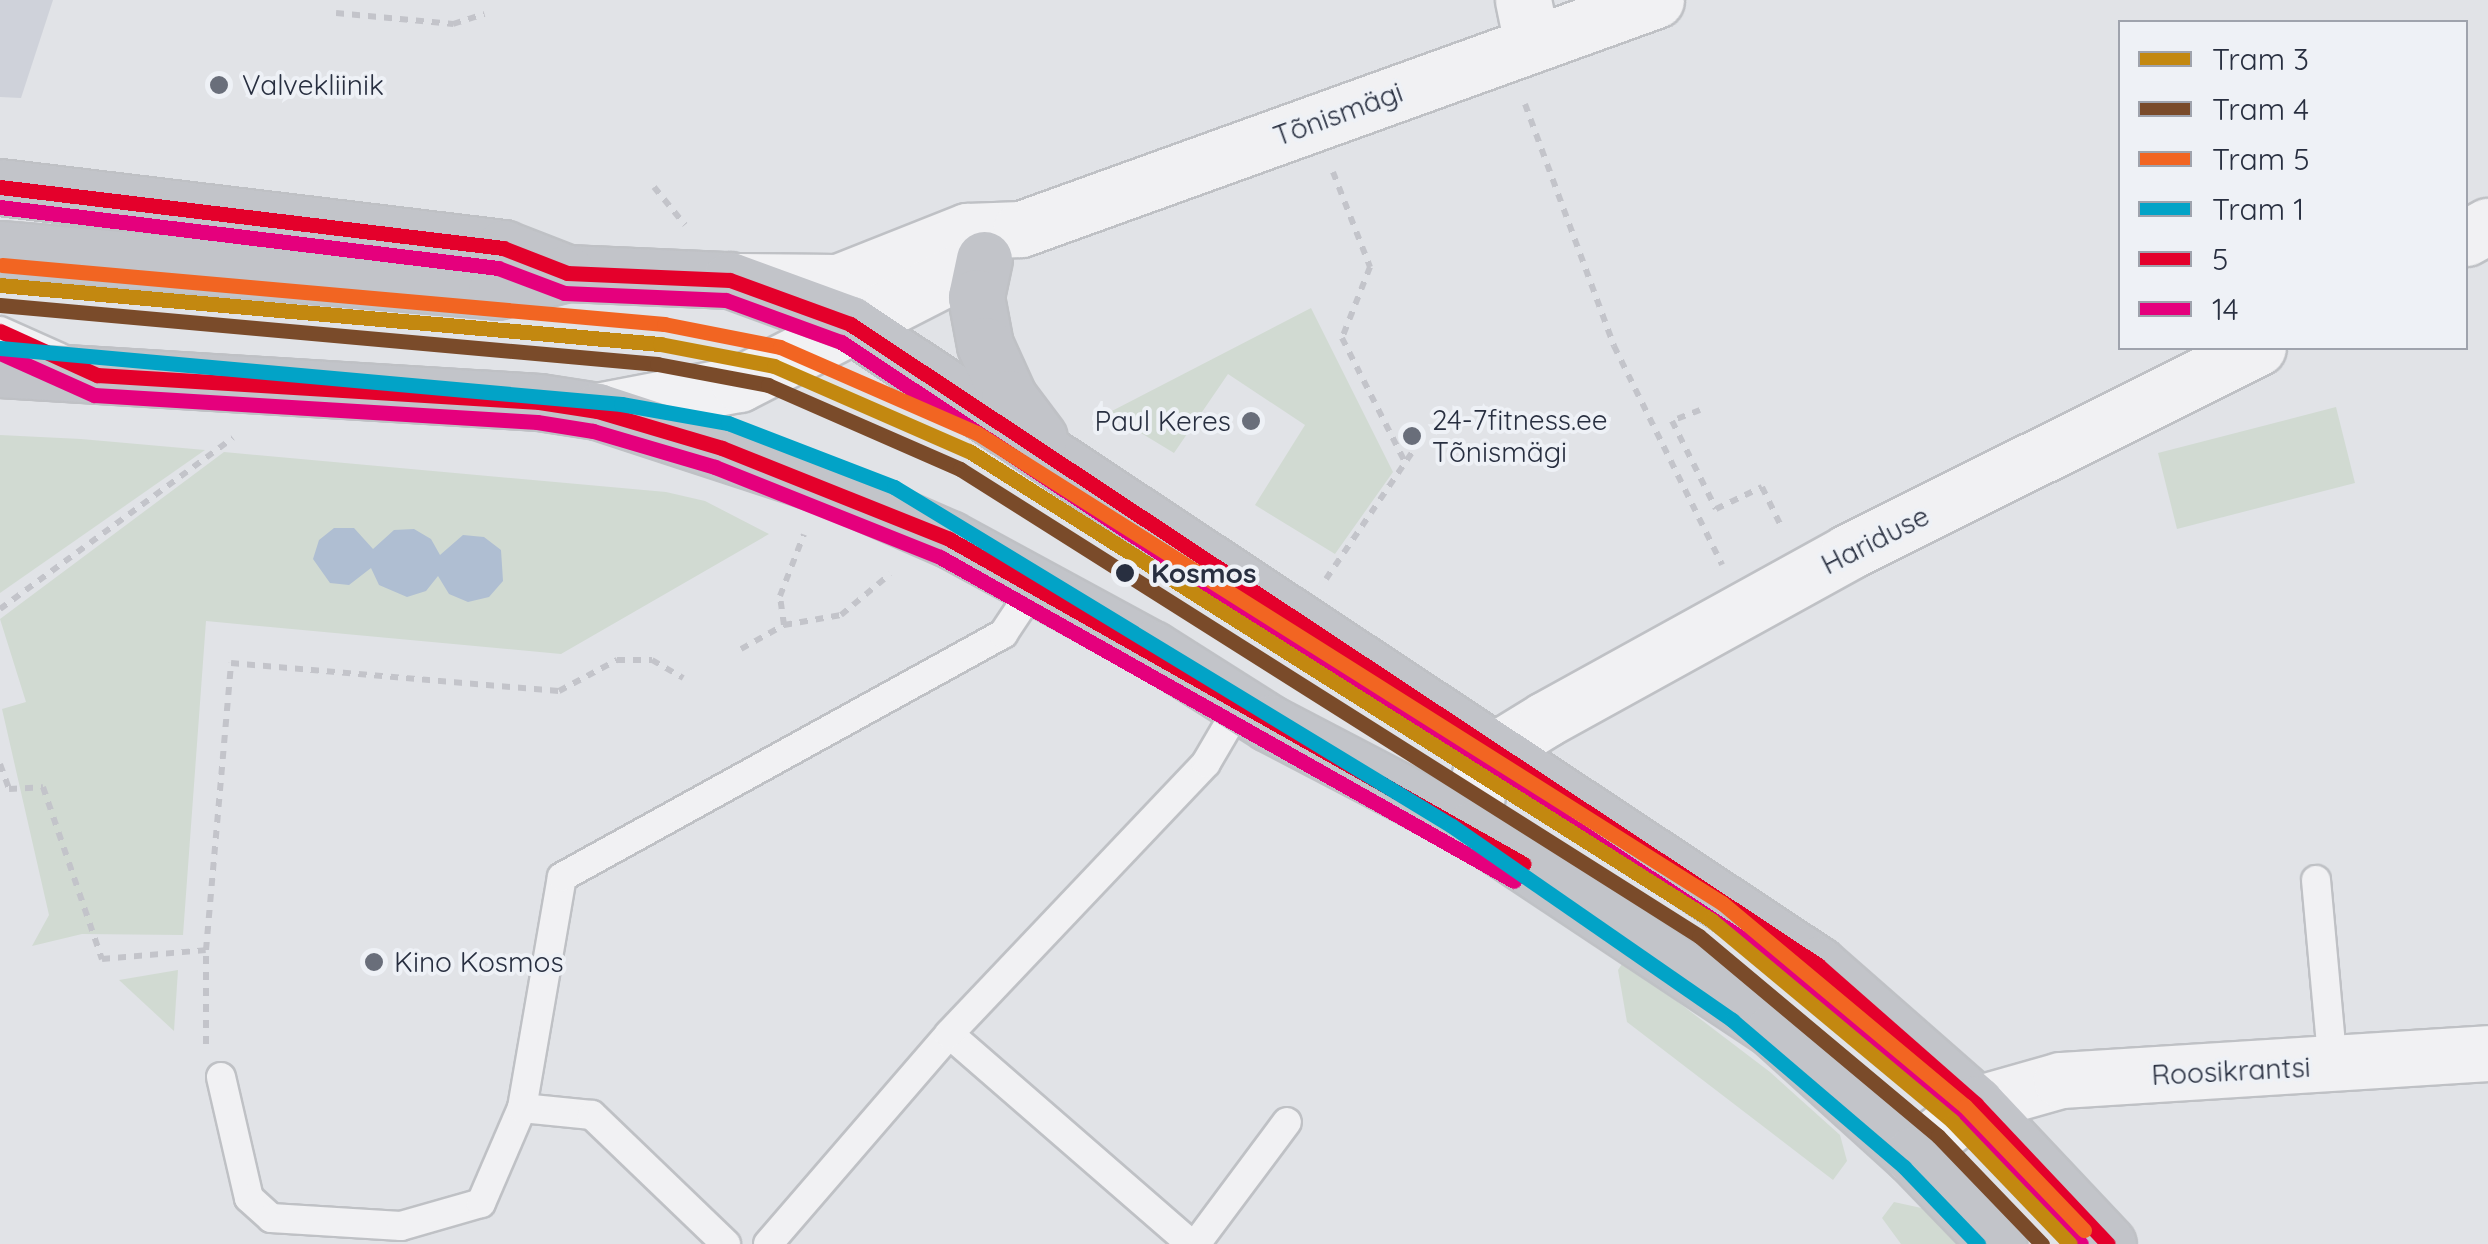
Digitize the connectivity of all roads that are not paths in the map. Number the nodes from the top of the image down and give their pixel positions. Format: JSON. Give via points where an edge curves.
{"nodes":[{"id":1,"x":1656,"y":0,"type":"edge"},
{"id":2,"x":1527,"y":22,"type":"edge"},
{"id":3,"x":0,"y":188,"type":"edge"},
{"id":4,"x":1002,"y":244,"type":"junction"},
{"id":5,"x":0,"y":249,"type":"edge"},
{"id":6,"x":567,"y":273,"type":"junction"},
{"id":7,"x":730,"y":280,"type":"junction"},
{"id":8,"x":850,"y":324,"type":"junction"},
{"id":9,"x":0,"y":331,"type":"edge"},
{"id":10,"x":2254,"y":350,"type":"edge"},
{"id":11,"x":0,"y":369,"type":"edge"},
{"id":12,"x":97,"y":375,"type":"junction"},
{"id":13,"x":597,"y":411,"type":"junction"},
{"id":14,"x":1056,"y":460,"type":"junction"},
{"id":15,"x":1035,"y":586,"type":"junction"},
{"id":16,"x":1240,"y":705,"type":"junction"},
{"id":17,"x":1500,"y":748,"type":"junction"},
{"id":18,"x":1472,"y":830,"type":"junction"},
{"id":19,"x":2316,"y":880,"type":"dead end"},
{"id":20,"x":950,"y":1034,"type":"junction"},
{"id":21,"x":2488,"y":1053,"type":"edge"},
{"id":22,"x":2333,"y":1066,"type":"junction"},
{"id":23,"x":221,"y":1077,"type":"road end"},
{"id":24,"x":1976,"y":1104,"type":"junction"},
{"id":25,"x":522,"y":1108,"type":"junction"},
{"id":26,"x":1288,"y":1122,"type":"dead end"},
{"id":27,"x":1912,"y":1154,"type":"junction"},
{"id":28,"x":726,"y":1244,"type":"edge"},
{"id":29,"x":768,"y":1244,"type":"edge"},
{"id":30,"x":1193,"y":1244,"type":"edge"},
{"id":31,"x":1998,"y":1244,"type":"edge"},
{"id":32,"x":2108,"y":1244,"type":"edge"}],
"edges":[{"from":1,"to":2,"type":"street","name":"Tõnismägi"},
{"from":2,"to":4,"type":"street","name":"Tõnismägi"},
{"from":3,"to":6,"type":"main road","via":[[503,248]]},
{"from":4,"to":7,"type":"street","name":"Tõnismägi","via":[[966,231],[838,282]]},
{"from":4,"to":8,"type":"street","name":"Tõnismägi"},
{"from":4,"to":14,"type":"main road","via":[[976,297],[985,346],[1008,398]]},
{"from":5,"to":6,"type":"main road","via":[[496,291]]},
{"from":6,"to":7,"type":"main road"},
{"from":7,"to":8,"type":"main road"},
{"from":8,"to":13,"type":"street","name":"Tõnismägi","via":[[739,384]]},
{"from":8,"to":14,"type":"main road"},
{"from":9,"to":12,"type":"lane"},
{"from":10,"to":17,"type":"street","name":"Hariduse","via":[[1848,552]]},
{"from":11,"to":12,"type":"main road"},
{"from":12,"to":13,"type":"main road"},
{"from":13,"to":15,"type":"main road","via":[[832,488]]},
{"from":14,"to":17,"type":"main road","via":[[1334,649]]},
{"from":15,"to":16,"type":"main road"},
{"from":15,"to":25,"type":"lane","via":[[1003,634],[562,877]]},
{"from":16,"to":18,"type":"main road"},
{"from":16,"to":20,"type":"lane","via":[[1206,763]]},
{"from":17,"to":18,"type":"street","via":[[1474,792]]},
{"from":17,"to":24,"type":"main road","via":[[1818,965]]},
{"from":18,"to":27,"type":"main road","via":[[1774,1030]]},
{"from":19,"to":22,"type":"lane"},
{"from":20,"to":29,"type":"lane"},
{"from":20,"to":30,"type":"lane"},
{"from":21,"to":22,"type":"street","name":"Roosikrantsi"},
{"from":22,"to":24,"type":"street","name":"Roosikrantsi","via":[[2061,1080]]},
{"from":23,"to":25,"type":"lane","via":[[249,1198],[272,1218],[402,1226],[481,1203]]},
{"from":24,"to":27,"type":"street"},
{"from":24,"to":32,"type":"main road"},
{"from":25,"to":28,"type":"lane","via":[[592,1116]]},
{"from":26,"to":30,"type":"lane"},
{"from":27,"to":31,"type":"main road"}]}
